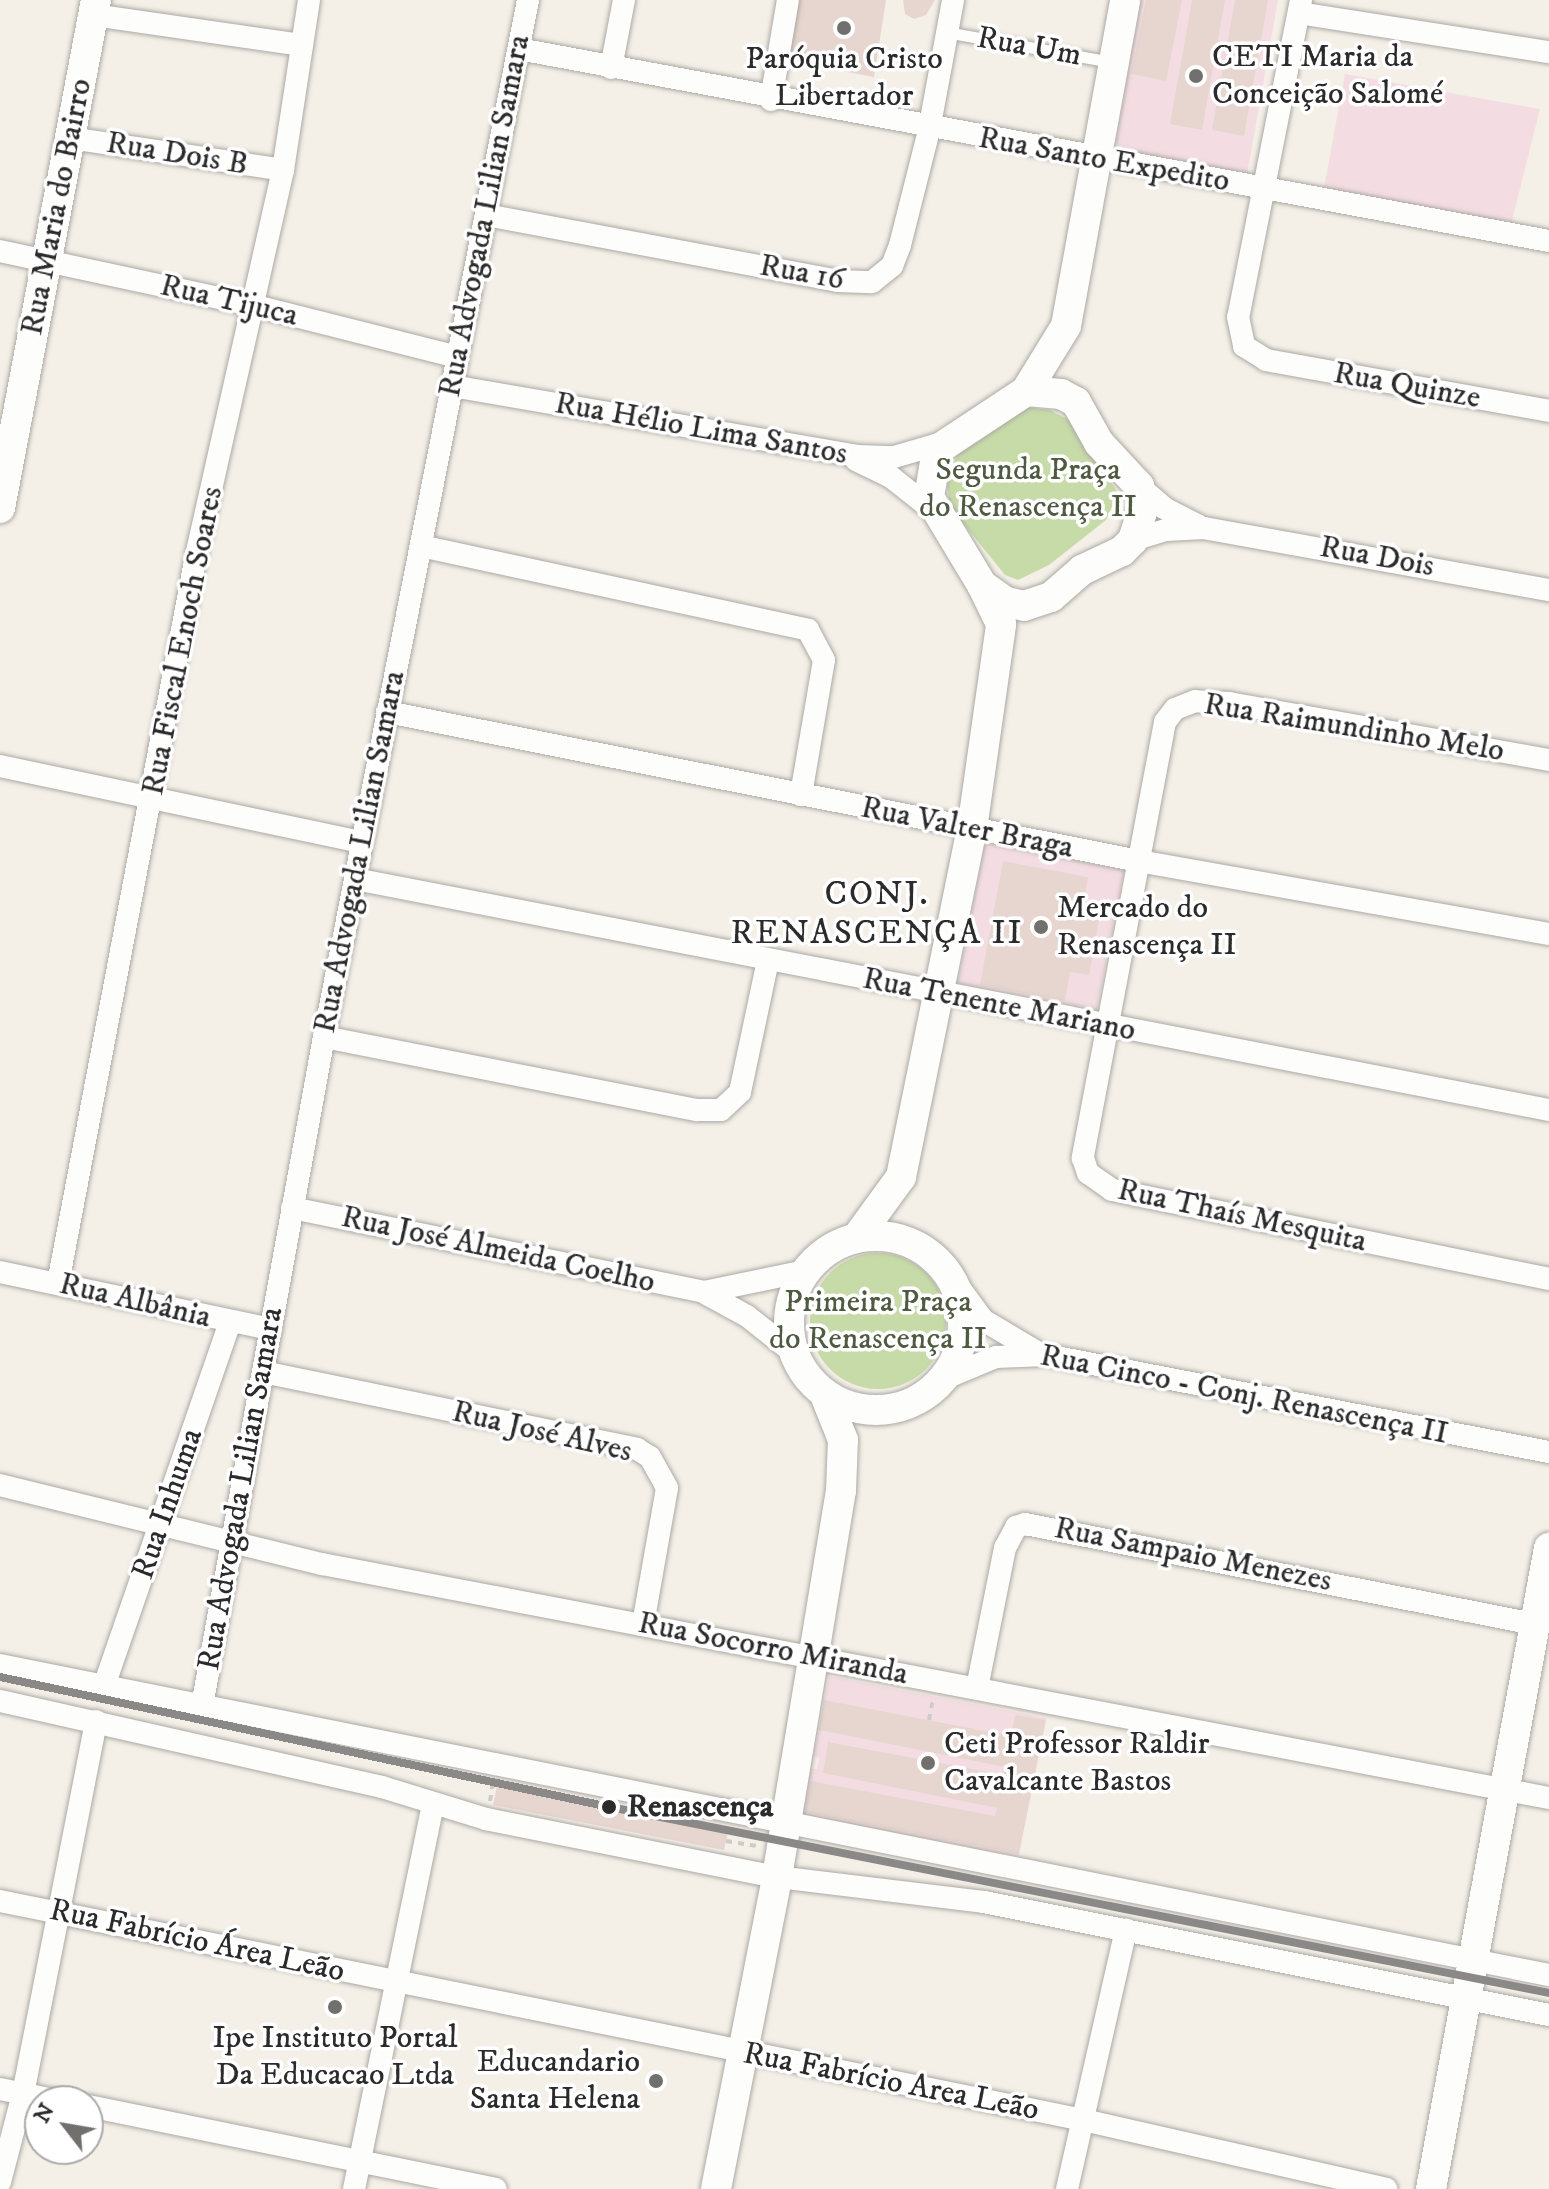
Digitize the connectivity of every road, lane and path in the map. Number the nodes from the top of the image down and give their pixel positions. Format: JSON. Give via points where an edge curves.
{"nodes":[{"id":1,"x":309,"y":0,"type":"edge"},
{"id":2,"x":528,"y":0,"type":"edge"},
{"id":3,"x":624,"y":0,"type":"edge"},
{"id":4,"x":788,"y":0,"type":"edge"},
{"id":5,"x":953,"y":0,"type":"edge"},
{"id":6,"x":1125,"y":0,"type":"edge"},
{"id":7,"x":1300,"y":6,"type":"edge"},
{"id":8,"x":95,"y":8,"type":"edge"},
{"id":9,"x":946,"y":32,"type":"junction"},
{"id":10,"x":302,"y":45,"type":"junction"},
{"id":11,"x":519,"y":49,"type":"junction"},
{"id":12,"x":1549,"y":52,"type":"edge"},
{"id":13,"x":1112,"y":62,"type":"junction"},
{"id":14,"x":611,"y":68,"type":"junction"},
{"id":15,"x":771,"y":100,"type":"junction"},
{"id":16,"x":929,"y":130,"type":"junction"},
{"id":17,"x":70,"y":138,"type":"junction"},
{"id":18,"x":1093,"y":156,"type":"junction"},
{"id":19,"x":283,"y":170,"type":"junction"},
{"id":20,"x":1263,"y":189,"type":"junction"},
{"id":21,"x":486,"y":215,"type":"junction"},
{"id":22,"x":1549,"y":241,"type":"edge"},
{"id":23,"x":0,"y":251,"type":"edge"},
{"id":24,"x":46,"y":261,"type":"junction"},
{"id":25,"x":256,"y":306,"type":"junction"},
{"id":26,"x":457,"y":357,"type":"junction"},
{"id":27,"x":452,"y":386,"type":"junction"},
{"id":28,"x":1026,"y":391,"type":"junction"},
{"id":29,"x":1549,"y":411,"type":"edge"},
{"id":30,"x":949,"y":441,"type":"junction"},
{"id":31,"x":824,"y":452,"type":"junction"},
{"id":32,"x":1139,"y":486,"type":"junction"},
{"id":33,"x":0,"y":508,"type":"edge"},
{"id":34,"x":935,"y":512,"type":"junction"},
{"id":35,"x":1204,"y":528,"type":"junction"},
{"id":36,"x":1133,"y":540,"type":"junction"},
{"id":37,"x":421,"y":546,"type":"junction"},
{"id":38,"x":982,"y":585,"type":"junction"},
{"id":39,"x":1549,"y":590,"type":"edge"},
{"id":40,"x":387,"y":712,"type":"junction"},
{"id":41,"x":1549,"y":760,"type":"edge"},
{"id":42,"x":0,"y":766,"type":"edge"},
{"id":43,"x":801,"y":795,"type":"junction"},
{"id":44,"x":152,"y":800,"type":"junction"},
{"id":45,"x":972,"y":829,"type":"junction"},
{"id":46,"x":362,"y":842,"type":"junction"},
{"id":47,"x":1139,"y":861,"type":"junction"},
{"id":48,"x":355,"y":879,"type":"junction"},
{"id":49,"x":1549,"y":934,"type":"edge"},
{"id":50,"x":768,"y":960,"type":"junction"},
{"id":51,"x":939,"y":994,"type":"junction"},
{"id":52,"x":1108,"y":1026,"type":"junction"},
{"id":53,"x":324,"y":1037,"type":"junction"},
{"id":54,"x":1549,"y":1110,"type":"edge"},
{"id":55,"x":292,"y":1208,"type":"junction"},
{"id":56,"x":858,"y":1236,"type":"junction"},
{"id":57,"x":805,"y":1271,"type":"junction"},
{"id":58,"x":0,"y":1272,"type":"edge"},
{"id":59,"x":950,"y":1275,"type":"junction"},
{"id":60,"x":1549,"y":1279,"type":"edge"},
{"id":61,"x":58,"y":1283,"type":"junction"},
{"id":62,"x":704,"y":1292,"type":"junction"},
{"id":63,"x":230,"y":1322,"type":"junction"},
{"id":64,"x":271,"y":1329,"type":"junction"},
{"id":65,"x":795,"y":1354,"type":"junction"},
{"id":66,"x":1046,"y":1355,"type":"junction"},
{"id":67,"x":263,"y":1372,"type":"junction"},
{"id":68,"x":943,"y":1379,"type":"junction"},
{"id":69,"x":825,"y":1395,"type":"junction"},
{"id":70,"x":1549,"y":1452,"type":"edge"},
{"id":71,"x":0,"y":1485,"type":"edge"},
{"id":72,"x":162,"y":1525,"type":"junction"},
{"id":73,"x":233,"y":1544,"type":"junction"},
{"id":74,"x":1549,"y":1548,"type":"edge"},
{"id":75,"x":643,"y":1624,"type":"junction"},
{"id":76,"x":1534,"y":1624,"type":"junction"},
{"id":77,"x":813,"y":1659,"type":"junction"},
{"id":78,"x":0,"y":1665,"type":"edge"},
{"id":79,"x":104,"y":1686,"type":"junction"},
{"id":80,"x":977,"y":1688,"type":"junction"},
{"id":81,"x":0,"y":1701,"type":"edge"},
{"id":82,"x":202,"y":1706,"type":"junction"},
{"id":83,"x":96,"y":1721,"type":"junction"},
{"id":84,"x":497,"y":1765,"type":"junction"},
{"id":85,"x":1502,"y":1790,"type":"junction"},
{"id":86,"x":1549,"y":1798,"type":"edge"},
{"id":87,"x":433,"y":1804,"type":"junction"},
{"id":88,"x":486,"y":1819,"type":"junction"},
{"id":89,"x":726,"y":1841,"type":"dead end"},
{"id":90,"x":781,"y":1847,"type":"junction"},
{"id":91,"x":0,"y":1901,"type":"edge"},
{"id":92,"x":58,"y":1912,"type":"junction"},
{"id":93,"x":1126,"y":1930,"type":"junction"},
{"id":94,"x":1473,"y":1961,"type":"junction"},
{"id":95,"x":1549,"y":1975,"type":"edge"},
{"id":96,"x":394,"y":1983,"type":"junction"},
{"id":97,"x":1467,"y":1996,"type":"junction"},
{"id":98,"x":1549,"y":2015,"type":"edge"},
{"id":99,"x":743,"y":2053,"type":"junction"},
{"id":100,"x":0,"y":2089,"type":"edge"},
{"id":101,"x":23,"y":2094,"type":"junction"},
{"id":102,"x":104,"y":2109,"type":"edge"},
{"id":103,"x":1083,"y":2120,"type":"junction"},
{"id":104,"x":361,"y":2158,"type":"junction"},
{"id":105,"x":0,"y":2182,"type":"edge"},
{"id":106,"x":354,"y":2189,"type":"edge"},
{"id":107,"x":496,"y":2189,"type":"edge"},
{"id":108,"x":716,"y":2189,"type":"edge"},
{"id":109,"x":1067,"y":2189,"type":"edge"},
{"id":110,"x":1386,"y":2189,"type":"edge"},
{"id":111,"x":1431,"y":2189,"type":"edge"}],
"edges":[{"from":1,"to":10,"type":"street","name":"Rua Fiscal Enoch Soares"},
{"from":2,"to":11,"type":"street","name":"Rua Advogada Lilian Samara"},
{"from":3,"to":14,"type":"street"},
{"from":4,"to":15,"type":"street"},
{"from":5,"to":9,"type":"street","name":"Rua 16"},
{"from":6,"to":13,"type":"street"},
{"from":7,"to":12,"type":"street"},
{"from":7,"to":20,"type":"street"},
{"from":8,"to":10,"type":"street"},
{"from":8,"to":17,"type":"street","name":"Rua Maria do Bairro"},
{"from":9,"to":13,"type":"lane","name":"Rua Um"},
{"from":9,"to":16,"type":"street","name":"Rua 16"},
{"from":10,"to":19,"type":"street","name":"Rua Fiscal Enoch Soares"},
{"from":11,"to":14,"type":"street","name":"Rua Santo Expedito"},
{"from":11,"to":21,"type":"street","name":"Rua Advogada Lilian Samara"},
{"from":13,"to":18,"type":"street"},
{"from":14,"to":15,"type":"street","name":"Rua Santo Expedito"},
{"from":15,"to":16,"type":"street","name":"Rua Santo Expedito"},
{"from":16,"to":18,"type":"street","name":"Rua Santo Expedito"},
{"from":16,"to":21,"type":"street","name":"Rua 16","via":[[897,254],[887,273],[872,282],[838,281]]},
{"from":17,"to":19,"type":"street","name":"Rua Dois B"},
{"from":17,"to":24,"type":"street","name":"Rua Maria do Bairro"},
{"from":18,"to":20,"type":"street","name":"Rua Santo Expedito"},
{"from":18,"to":28,"type":"street","via":[[1066,326]]},
{"from":19,"to":25,"type":"street","name":"Rua Fiscal Enoch Soares"},
{"from":20,"to":22,"type":"street","name":"Rua Santo Expedito"},
{"from":20,"to":29,"type":"street","name":"Rua Quinze","via":[[1238,325],[1244,346],[1266,360]]},
{"from":21,"to":26,"type":"street","name":"Rua Advogada Lilian Samara"},
{"from":23,"to":24,"type":"street","name":"Rua Tijuca"},
{"from":24,"to":25,"type":"street","name":"Rua Tijuca"},
{"from":24,"to":33,"type":"street","name":"Rua Maria do Bairro"},
{"from":25,"to":26,"type":"street","name":"Rua Tijuca"},
{"from":25,"to":44,"type":"street","name":"Rua Fiscal Enoch Soares","via":[[196,556]]},
{"from":26,"to":27,"type":"street","name":"Rua Advogada Lilian Samara"},
{"from":27,"to":31,"type":"street","name":"Rua Hélio Lima Santos"},
{"from":27,"to":37,"type":"street","name":"Rua Advogada Lilian Samara"},
{"from":28,"to":30,"type":"street"},
{"from":28,"to":32,"type":"street","via":[[1061,394],[1076,402],[1099,443]]},
{"from":30,"to":31,"type":"street","name":"Rua Hélio Lima Santos","via":[[894,457]]},
{"from":30,"to":34,"type":"street","via":[[937,450],[930,473]]},
{"from":31,"to":34,"type":"street","via":[[870,465]]},
{"from":32,"to":35,"type":"street","via":[[1164,508]]},
{"from":32,"to":36,"type":"street","via":[[1144,506]]},
{"from":34,"to":38,"type":"street","via":[[967,554]]},
{"from":35,"to":36,"type":"street","via":[[1166,530]]},
{"from":35,"to":39,"type":"street","name":"Rua Dois"},
{"from":36,"to":38,"type":"street","via":[[1082,570],[1051,597],[1024,606],[1006,602]]},
{"from":37,"to":40,"type":"street","name":"Rua Advogada Lilian Samara"},
{"from":37,"to":43,"type":"street","via":[[808,630],[824,660]]},
{"from":38,"to":45,"type":"street","via":[[1001,624]]},
{"from":40,"to":43,"type":"street","name":"Rua Valter Braga"},
{"from":40,"to":46,"type":"street","name":"Rua Advogada Lilian Samara"},
{"from":41,"to":47,"type":"street","name":"Rua Raimundinho Melo","via":[[1229,703],[1186,703],[1165,722]]},
{"from":42,"to":44,"type":"street"},
{"from":43,"to":45,"type":"street","name":"Rua Valter Braga"},
{"from":44,"to":46,"type":"street"},
{"from":44,"to":61,"type":"street","name":"Rua Fiscal Enoch Soares"},
{"from":45,"to":47,"type":"street","name":"Rua Valter Braga"},
{"from":45,"to":51,"type":"street"},
{"from":46,"to":48,"type":"street","name":"Rua Advogada Lilian Samara"},
{"from":47,"to":49,"type":"street","name":"Rua Valter Braga"},
{"from":47,"to":52,"type":"street","name":"Rua Raimundinho Melo"},
{"from":48,"to":50,"type":"street","name":"Rua Tenente Mariano"},
{"from":48,"to":53,"type":"street","name":"Rua Advogada Lilian Samara"},
{"from":50,"to":51,"type":"street","name":"Rua Tenente Mariano"},
{"from":50,"to":53,"type":"street","via":[[740,1092],[721,1110],[697,1110]]},
{"from":51,"to":52,"type":"street","name":"Rua Tenente Mariano"},
{"from":51,"to":56,"type":"street","via":[[901,1177]]},
{"from":52,"to":54,"type":"street","name":"Rua Tenente Mariano"},
{"from":52,"to":60,"type":"street","name":"Rua Thaís Mesquita","via":[[1083,1158],[1088,1173],[1102,1186]]},
{"from":53,"to":55,"type":"street","name":"Rua Advogada Lilian Samara"},
{"from":55,"to":62,"type":"street","name":"Rua José Almeida Coelho"},
{"from":55,"to":64,"type":"street","name":"Rua Advogada Lilian Samara"},
{"from":56,"to":57,"type":"street","via":[[823,1253]]},
{"from":56,"to":59,"type":"street","via":[[916,1244]]},
{"from":57,"to":62,"type":"street","via":[[772,1282]]},
{"from":57,"to":65,"type":"street","via":[[790,1307]]},
{"from":58,"to":61,"type":"street","name":"Rua Albânia"},
{"from":59,"to":66,"type":"street","via":[[983,1320],[1018,1345]]},
{"from":59,"to":68,"type":"street","via":[[961,1301],[963,1328],[957,1355]]},
{"from":61,"to":63,"type":"street","name":"Rua Albânia"},
{"from":62,"to":65,"type":"street","via":[[747,1316]]},
{"from":63,"to":64,"type":"street","name":"Rua Albânia"},
{"from":63,"to":72,"type":"street","name":"Rua Inhuma"},
{"from":64,"to":67,"type":"street","name":"Rua Advogada Lilian Samara"},
{"from":65,"to":69,"type":"street","via":[[804,1374]]},
{"from":66,"to":68,"type":"street","name":"Rua Cinco - Conj. Renascença II","via":[[996,1357]]},
{"from":66,"to":70,"type":"street","name":"Rua Cinco - Conj. Renascença II"},
{"from":67,"to":73,"type":"street","name":"Rua Advogada Lilian Samara"},
{"from":67,"to":75,"type":"street","name":"Rua José Alves","via":[[637,1449],[650,1457],[667,1488]]},
{"from":68,"to":69,"type":"street","via":[[903,1406],[880,1411],[856,1409]]},
{"from":69,"to":77,"type":"street","via":[[843,1440],[841,1491]]},
{"from":71,"to":72,"type":"street","name":"Rua Socorro Miranda"},
{"from":72,"to":73,"type":"street","name":"Rua Socorro Miranda"},
{"from":72,"to":79,"type":"street","name":"Rua Inhuma"},
{"from":73,"to":75,"type":"street","name":"Rua Socorro Miranda"},
{"from":73,"to":82,"type":"street","name":"Rua Advogada Lilian Samara"},
{"from":74,"to":76,"type":"street"},
{"from":75,"to":77,"type":"street","name":"Rua Socorro Miranda"},
{"from":76,"to":80,"type":"street","name":"Rua Sampaio Menezes","via":[[1025,1524],[1016,1527],[1005,1548]]},
{"from":76,"to":85,"type":"street"},
{"from":77,"to":80,"type":"street","name":"Rua Socorro Miranda"},
{"from":77,"to":90,"type":"street"},
{"from":78,"to":79,"type":"street"},
{"from":79,"to":82,"type":"street"},
{"from":80,"to":85,"type":"street","name":"Rua Socorro Miranda"},
{"from":81,"to":83,"type":"street"},
{"from":82,"to":84,"type":"street"},
{"from":83,"to":87,"type":"street","via":[[382,1787]]},
{"from":83,"to":92,"type":"street"},
{"from":84,"to":88,"type":"path"},
{"from":84,"to":90,"type":"street"},
{"from":85,"to":86,"type":"street","name":"Rua Socorro Miranda"},
{"from":85,"to":94,"type":"street"},
{"from":87,"to":88,"type":"street"},
{"from":87,"to":96,"type":"street"},
{"from":88,"to":90,"type":"street"},
{"from":89,"to":90,"type":"path"},
{"from":90,"to":93,"type":"street","via":[[984,1902]]},
{"from":90,"to":94,"type":"street"},
{"from":90,"to":99,"type":"street"},
{"from":91,"to":92,"type":"street","name":"Rua Fabrício Área Leão"},
{"from":92,"to":96,"type":"street","name":"Rua Fabrício Área Leão"},
{"from":92,"to":101,"type":"street"},
{"from":93,"to":97,"type":"street"},
{"from":93,"to":103,"type":"street"},
{"from":94,"to":95,"type":"street"},
{"from":94,"to":97,"type":"street"},
{"from":96,"to":99,"type":"street","name":"Rua Fabrício Area Leão"},
{"from":96,"to":104,"type":"street"},
{"from":97,"to":98,"type":"street"},
{"from":97,"to":111,"type":"street"},
{"from":99,"to":103,"type":"street","name":"Rua Fabrício Area Leão"},
{"from":99,"to":108,"type":"street"},
{"from":100,"to":101,"type":"street"},
{"from":101,"to":105,"type":"street"},
{"from":102,"to":104,"type":"street"},
{"from":103,"to":109,"type":"street"},
{"from":103,"to":110,"type":"street","name":"Rua Fabrício Area Leão"},
{"from":104,"to":106,"type":"street"},
{"from":104,"to":107,"type":"street"}]}
